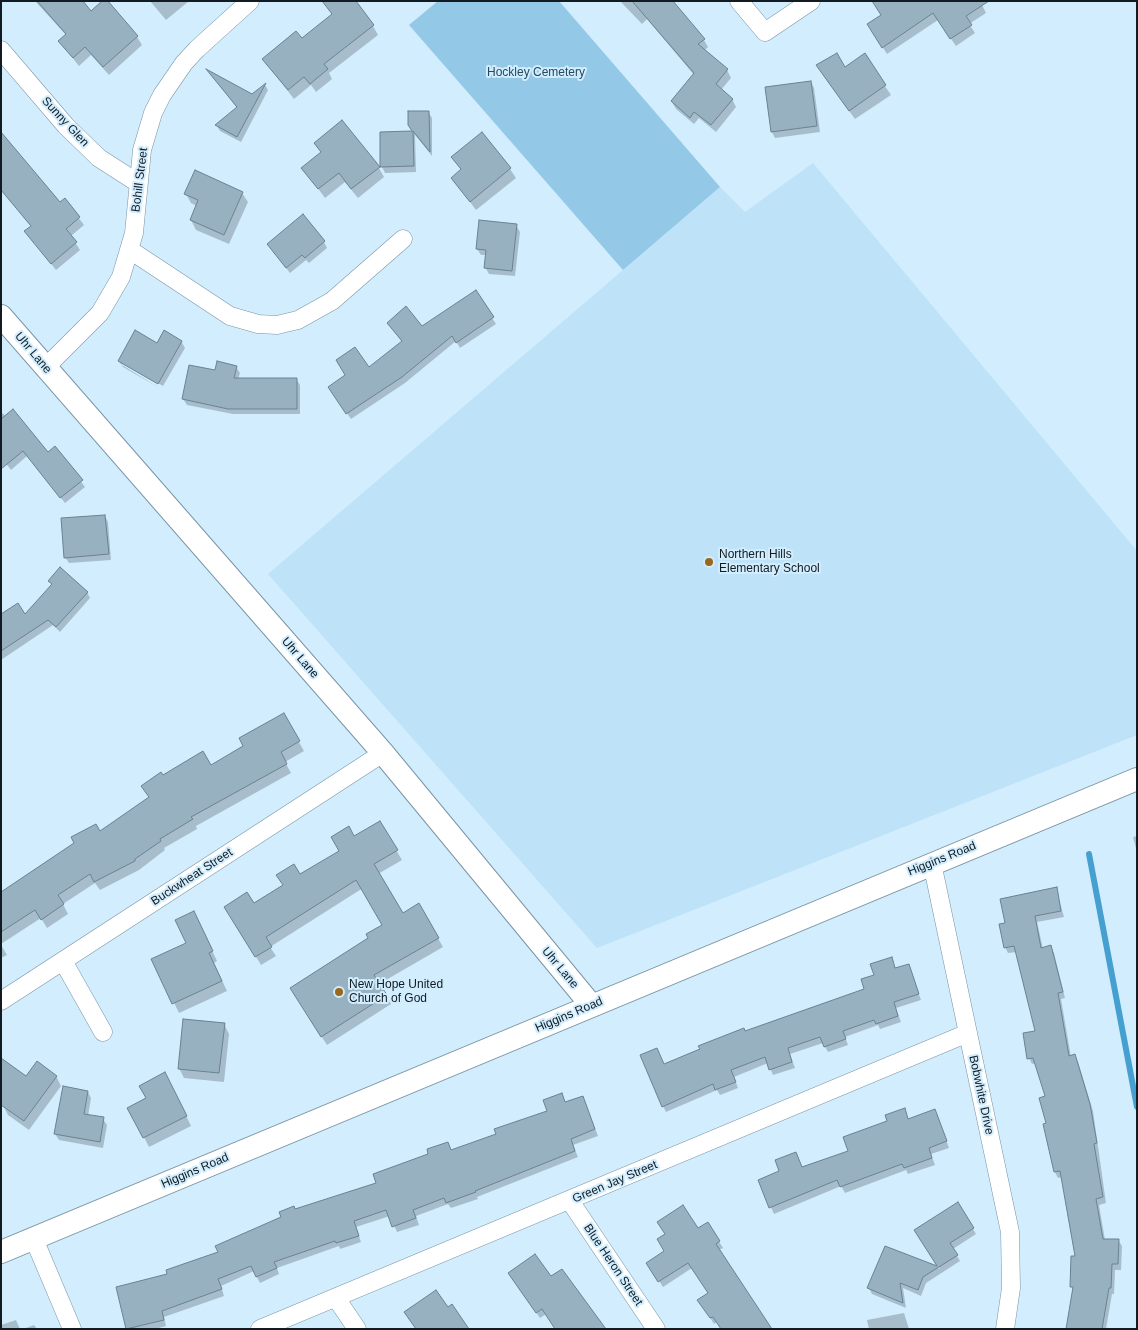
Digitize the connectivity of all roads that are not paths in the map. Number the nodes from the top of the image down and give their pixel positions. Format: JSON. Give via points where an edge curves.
{"nodes":[{"id":1,"x":250,"y":1,"type":"edge"},
{"id":2,"x":739,"y":1,"type":"edge"},
{"id":3,"x":811,"y":1,"type":"edge"},
{"id":4,"x":1,"y":50,"type":"edge"},
{"id":5,"x":138,"y":183,"type":"junction"},
{"id":6,"x":403,"y":239,"type":"dead end"},
{"id":7,"x":130,"y":250,"type":"junction"},
{"id":8,"x":1,"y":316,"type":"edge"},
{"id":9,"x":46,"y":368,"type":"junction"},
{"id":10,"x":383,"y":753,"type":"junction"},
{"id":11,"x":1137,"y":779,"type":"edge"},
{"id":12,"x":932,"y":863,"type":"junction"},
{"id":13,"x":64,"y":961,"type":"junction"},
{"id":14,"x":1,"y":1001,"type":"edge"},
{"id":15,"x":592,"y":1006,"type":"junction"},
{"id":16,"x":103,"y":1032,"type":"dead end"},
{"id":17,"x":968,"y":1033,"type":"junction"},
{"id":18,"x":570,"y":1201,"type":"junction"},
{"id":19,"x":34,"y":1238,"type":"junction"},
{"id":20,"x":1,"y":1252,"type":"edge"},
{"id":21,"x":336,"y":1298,"type":"junction"},
{"id":22,"x":72,"y":1329,"type":"edge"},
{"id":23,"x":260,"y":1329,"type":"edge"},
{"id":24,"x":357,"y":1329,"type":"edge"},
{"id":25,"x":656,"y":1329,"type":"edge"},
{"id":26,"x":1005,"y":1329,"type":"edge"}],
"edges":[{"from":1,"to":5,"type":"street","name":"Bohill Street","via":[[184,63],[162,95],[147,131]]},
{"from":2,"to":3,"type":"street","via":[[765,32]]},
{"from":4,"to":5,"type":"street","name":"Sunny Glen","via":[[73,133],[99,158]]},
{"from":5,"to":7,"type":"street","name":"Bohill Street"},
{"from":6,"to":7,"type":"street","via":[[332,301],[298,320],[277,325],[258,324],[230,316]]},
{"from":7,"to":9,"type":"street","name":"Bohill Street","via":[[121,277],[100,314]]},
{"from":8,"to":9,"type":"street","name":"Uhr Lane"},
{"from":9,"to":10,"type":"street","name":"Uhr Lane"},
{"from":10,"to":13,"type":"street","name":"Buckwheat Street"},
{"from":10,"to":15,"type":"street","name":"Uhr Lane"},
{"from":11,"to":12,"type":"street","name":"Higgins Road"},
{"from":12,"to":15,"type":"street","name":"Higgins Road"},
{"from":12,"to":17,"type":"street","name":"Bobwhite Drive"},
{"from":13,"to":14,"type":"street","name":"Buckwheat Street"},
{"from":13,"to":16,"type":"street"},
{"from":15,"to":19,"type":"street","name":"Higgins Road"},
{"from":17,"to":18,"type":"street","name":"Green Jay Street"},
{"from":17,"to":26,"type":"street","name":"Bobwhite Drive","via":[[1010,1232],[1011,1288]]},
{"from":18,"to":21,"type":"street","name":"Green Jay Street"},
{"from":18,"to":25,"type":"street","name":"Blue Heron Street"},
{"from":19,"to":20,"type":"street","name":"Higgins Road"},
{"from":19,"to":22,"type":"street"},
{"from":21,"to":23,"type":"street","name":"Green Jay Street"},
{"from":21,"to":24,"type":"street"}]}
